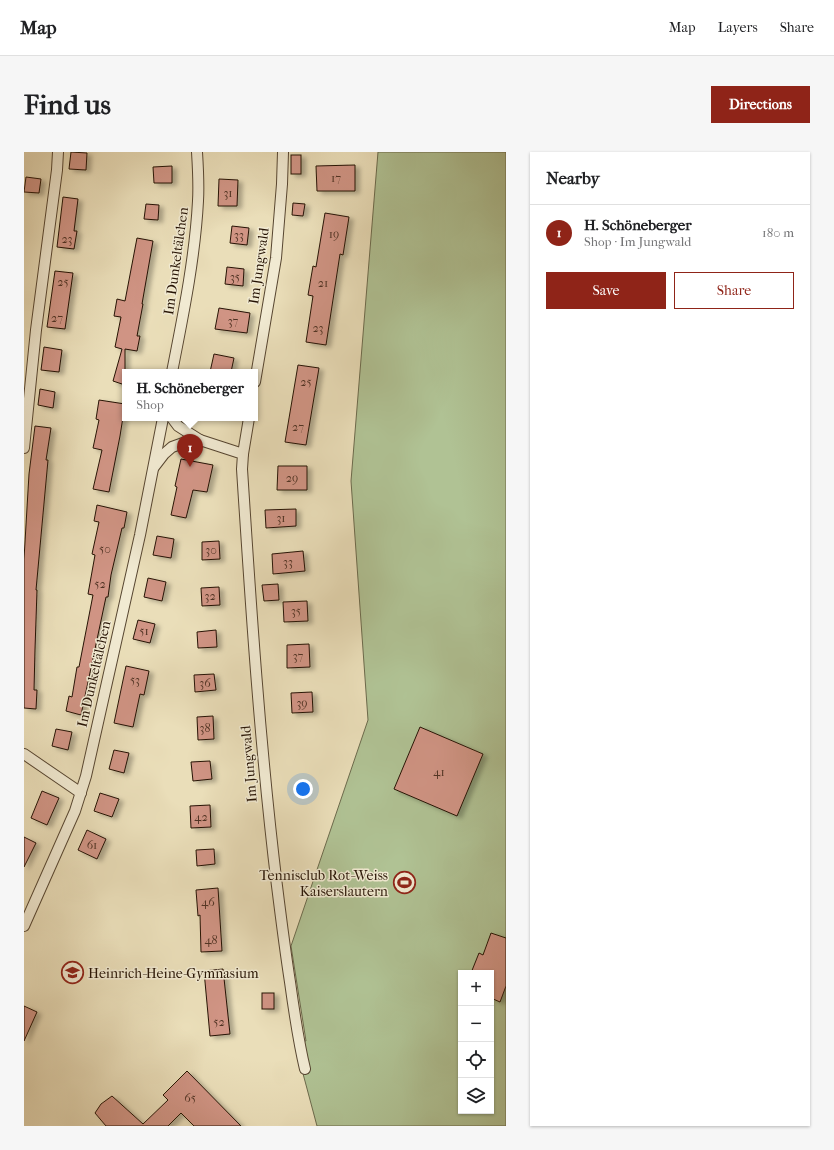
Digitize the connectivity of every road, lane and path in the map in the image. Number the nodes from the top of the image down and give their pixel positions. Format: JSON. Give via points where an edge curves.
{"nodes":[{"id":1,"x":58,"y":152,"type":"edge"},
{"id":2,"x":197,"y":152,"type":"edge"},
{"id":3,"x":283,"y":152,"type":"edge"},
{"id":4,"x":173,"y":369,"type":"edge"},
{"id":5,"x":257,"y":369,"type":"edge"},
{"id":6,"x":162,"y":421,"type":"edge"},
{"id":7,"x":174,"y":421,"type":"edge"},
{"id":8,"x":248,"y":421,"type":"edge"},
{"id":9,"x":200,"y":440,"type":"junction"},
{"id":10,"x":24,"y":448,"type":"edge"},
{"id":11,"x":243,"y":454,"type":"junction"},
{"id":12,"x":154,"y":467,"type":"junction"},
{"id":13,"x":24,"y":754,"type":"edge"},
{"id":14,"x":81,"y":792,"type":"junction"},
{"id":15,"x":24,"y":926,"type":"edge"},
{"id":16,"x":305,"y":1068,"type":"dead end"}],
"edges":[{"from":1,"to":10,"type":"street"},
{"from":2,"to":4,"type":"street","name":"Im Dunkeltälchen","via":[[196,226],[184,313]]},
{"from":3,"to":5,"type":"street","name":"Im Jungwald","via":[[276,258]]},
{"from":6,"to":12,"type":"street","name":"Im Dunkeltälchen"},
{"from":7,"to":9,"type":"street"},
{"from":8,"to":11,"type":"street","name":"Im Jungwald"},
{"from":9,"to":11,"type":"street"},
{"from":9,"to":12,"type":"street","via":[[172,447]]},
{"from":11,"to":16,"type":"street","name":"Im Jungwald","via":[[249,579],[266,801],[292,999]]},
{"from":12,"to":14,"type":"street","name":"Im Dunkeltälchen"},
{"from":13,"to":14,"type":"street"},
{"from":14,"to":15,"type":"street","name":"Im Dunkeltälchen"}]}
